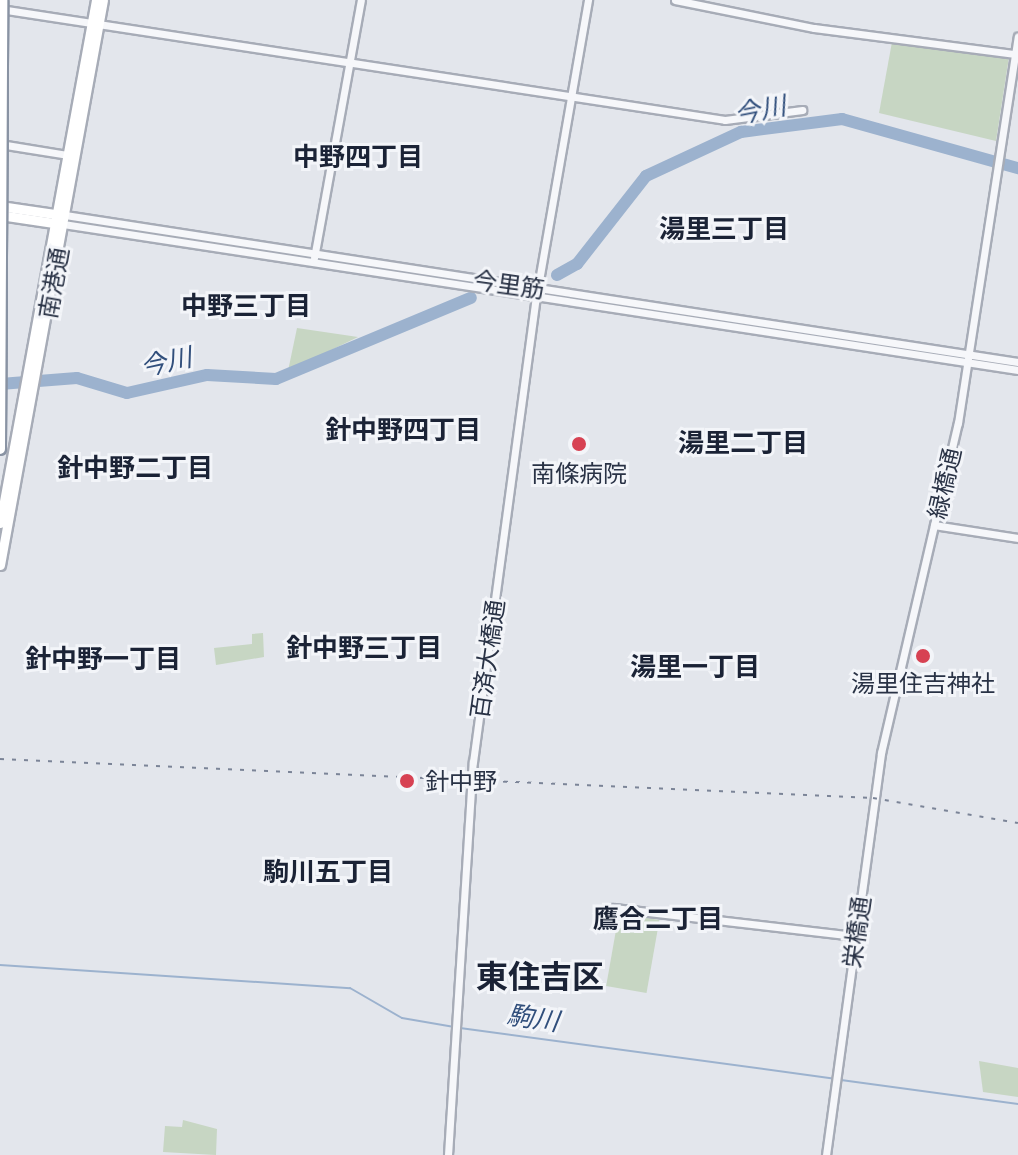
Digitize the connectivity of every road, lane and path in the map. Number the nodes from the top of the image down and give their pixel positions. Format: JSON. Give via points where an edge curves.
{"nodes":[{"id":1,"x":96,"y":0,"type":"edge"},
{"id":2,"x":103,"y":0,"type":"edge"},
{"id":3,"x":361,"y":0,"type":"edge"},
{"id":4,"x":588,"y":0,"type":"edge"},
{"id":5,"x":675,"y":0,"type":"edge"},
{"id":6,"x":3,"y":5,"type":"edge"},
{"id":7,"x":95,"y":23,"type":"junction"},
{"id":8,"x":1018,"y":37,"type":"edge"},
{"id":9,"x":1015,"y":54,"type":"junction"},
{"id":10,"x":349,"y":61,"type":"junction"},
{"id":11,"x":573,"y":96,"type":"junction"},
{"id":12,"x":802,"y":110,"type":"dead end"},
{"id":13,"x":3,"y":144,"type":"edge"},
{"id":14,"x":68,"y":155,"type":"junction"},
{"id":15,"x":2,"y":210,"type":"edge"},
{"id":16,"x":59,"y":219,"type":"junction"},
{"id":17,"x":314,"y":258,"type":"junction"},
{"id":18,"x":538,"y":288,"type":"junction"},
{"id":19,"x":536,"y":298,"type":"junction"},
{"id":20,"x":968,"y":358,"type":"junction"},
{"id":21,"x":1018,"y":362,"type":"edge"},
{"id":22,"x":1018,"y":370,"type":"edge"},
{"id":23,"x":31,"y":381,"type":"junction"},
{"id":24,"x":0,"y":449,"type":"edge"},
{"id":25,"x":0,"y":523,"type":"edge"},
{"id":26,"x":934,"y":525,"type":"junction"},
{"id":27,"x":1018,"y":538,"type":"edge"},
{"id":28,"x":0,"y":565,"type":"edge"},
{"id":29,"x":876,"y":788,"type":"joint"},
{"id":30,"x":613,"y":908,"type":"dead end"},
{"id":31,"x":855,"y":936,"type":"junction"},
{"id":32,"x":448,"y":1155,"type":"edge"},
{"id":33,"x":826,"y":1155,"type":"edge"}],
"edges":[{"from":1,"to":7,"type":"main road","name":"南港通"},
{"from":2,"to":7,"type":"main road","name":"南港通"},
{"from":3,"to":10,"type":"street"},
{"from":4,"to":11,"type":"street"},
{"from":5,"to":9,"type":"street","via":[[814,28]]},
{"from":6,"to":7,"type":"street"},
{"from":6,"to":13,"type":"street"},
{"from":6,"to":24,"type":"highway","bridge":true},
{"from":7,"to":10,"type":"street"},
{"from":7,"to":14,"type":"main road","name":"南港通"},
{"from":7,"to":16,"type":"main road","name":"南港通"},
{"from":8,"to":9,"type":"street"},
{"from":9,"to":20,"type":"street","name":"緑橋通"},
{"from":10,"to":11,"type":"street"},
{"from":10,"to":17,"type":"street"},
{"from":11,"to":12,"type":"street","via":[[746,119]]},
{"from":11,"to":18,"type":"street"},
{"from":13,"to":14,"type":"street"},
{"from":13,"to":15,"type":"street"},
{"from":14,"to":16,"type":"main road","name":"南港通"},
{"from":15,"to":16,"type":"main road","name":"今里筋"},
{"from":16,"to":17,"type":"street","name":"今里筋"},
{"from":16,"to":23,"type":"main road","name":"南港通"},
{"from":17,"to":18,"type":"street","name":"今里筋"},
{"from":17,"to":19,"type":"street","name":"今里筋"},
{"from":18,"to":19,"type":"street","name":"百済大橋通"},
{"from":18,"to":20,"type":"street","name":"今里筋"},
{"from":19,"to":20,"type":"street","name":"今里筋"},
{"from":19,"to":32,"type":"street","name":"百済大橋通","via":[[470,786]]},
{"from":20,"to":21,"type":"street","name":"今里筋"},
{"from":20,"to":22,"type":"street","name":"今里筋"},
{"from":20,"to":26,"type":"street","name":"緑橋通"},
{"from":23,"to":25,"type":"main road","name":"南港通"},
{"from":23,"to":28,"type":"main road","name":"南港通"},
{"from":26,"to":27,"type":"street"},
{"from":26,"to":29,"type":"street","name":"緑橋通"},
{"from":29,"to":31,"type":"street","name":"栄橋通"},
{"from":30,"to":31,"type":"street"},
{"from":31,"to":33,"type":"street","name":"栄橋通"}]}
